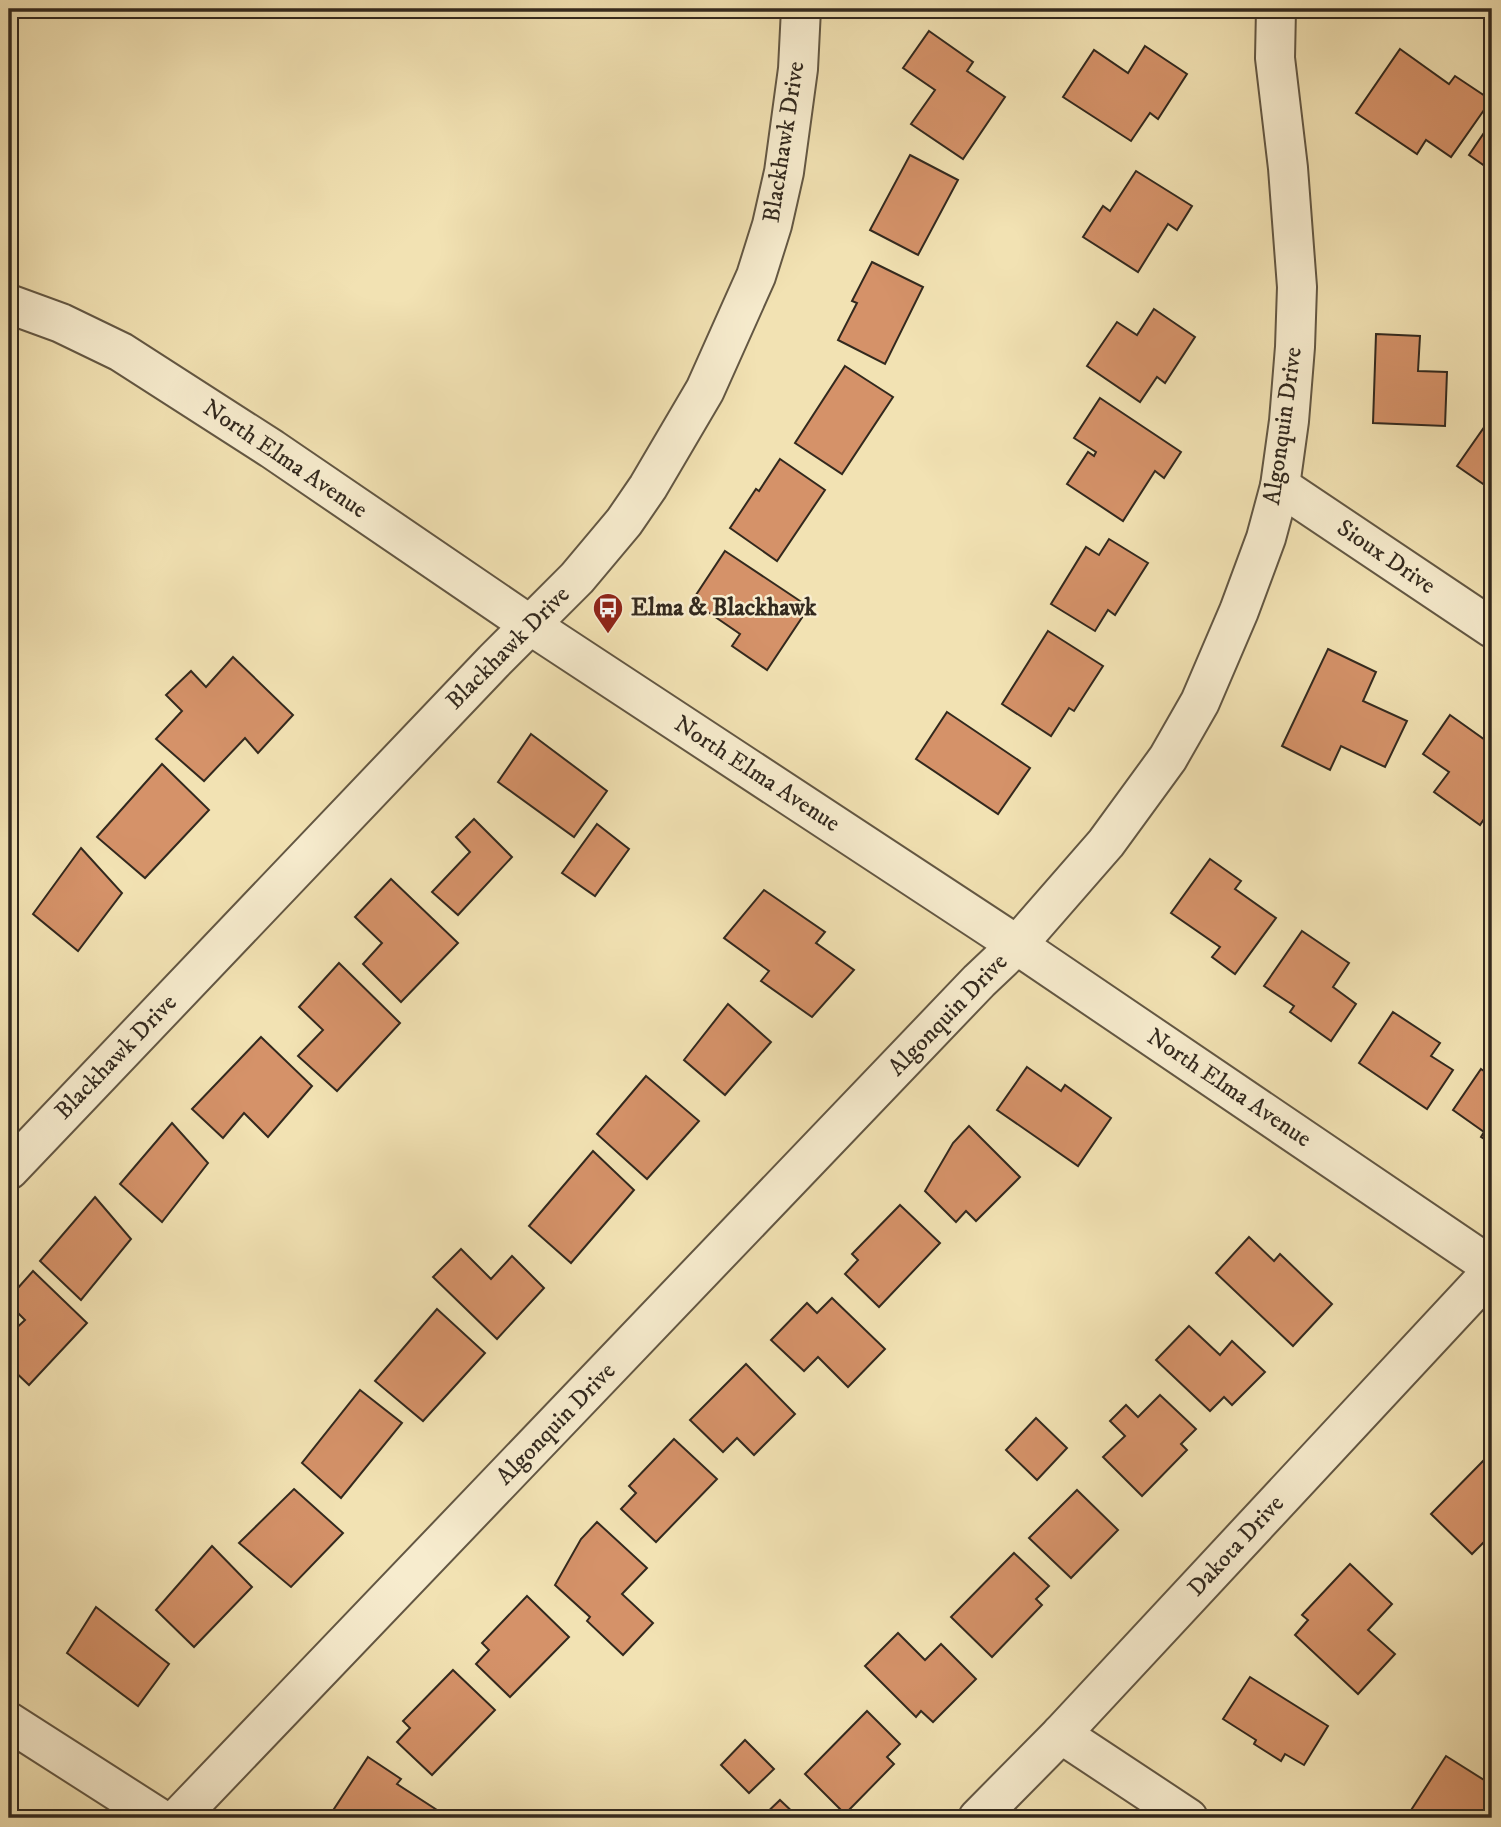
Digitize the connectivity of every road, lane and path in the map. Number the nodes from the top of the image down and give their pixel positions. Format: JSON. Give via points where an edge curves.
{"nodes":[{"id":1,"x":801,"y":9,"type":"edge"},
{"id":2,"x":1276,"y":9,"type":"edge"},
{"id":3,"x":9,"y":304,"type":"edge"},
{"id":4,"x":1280,"y":486,"type":"junction"},
{"id":5,"x":530,"y":625,"type":"junction"},
{"id":6,"x":1492,"y":628,"type":"edge"},
{"id":7,"x":1017,"y":945,"type":"junction"},
{"id":8,"x":9,"y":1170,"type":"edge"},
{"id":9,"x":1492,"y":1269,"type":"edge"},
{"id":10,"x":9,"y":1722,"type":"edge"},
{"id":11,"x":1061,"y":1734,"type":"junction"},
{"id":12,"x":159,"y":1818,"type":"edge"},
{"id":13,"x":178,"y":1818,"type":"edge"},
{"id":14,"x":978,"y":1818,"type":"edge"},
{"id":15,"x":1188,"y":1818,"type":"edge"}],
"edges":[{"from":1,"to":5,"type":"street","name":"Blackhawk Drive","via":[[784,172],[772,225],[737,322],[705,390],[648,487],[577,578]]},
{"from":2,"to":4,"type":"street","name":"Algonquin Drive","via":[[1275,58],[1297,287]]},
{"from":3,"to":5,"type":"street","name":"North Elma Avenue","via":[[121,352]]},
{"from":4,"to":6,"type":"street","name":"Sioux Drive"},
{"from":4,"to":7,"type":"street","name":"Algonquin Drive","via":[[1239,611],[1186,727],[1106,843]]},
{"from":5,"to":7,"type":"street","name":"North Elma Avenue"},
{"from":5,"to":8,"type":"street","name":"Blackhawk Drive"},
{"from":7,"to":9,"type":"street","name":"North Elma Avenue"},
{"from":7,"to":13,"type":"street","name":"Algonquin Drive"},
{"from":9,"to":11,"type":"street","name":"Dakota Drive"},
{"from":10,"to":12,"type":"street"},
{"from":11,"to":14,"type":"street","name":"Dakota Drive"},
{"from":11,"to":15,"type":"street"}]}
